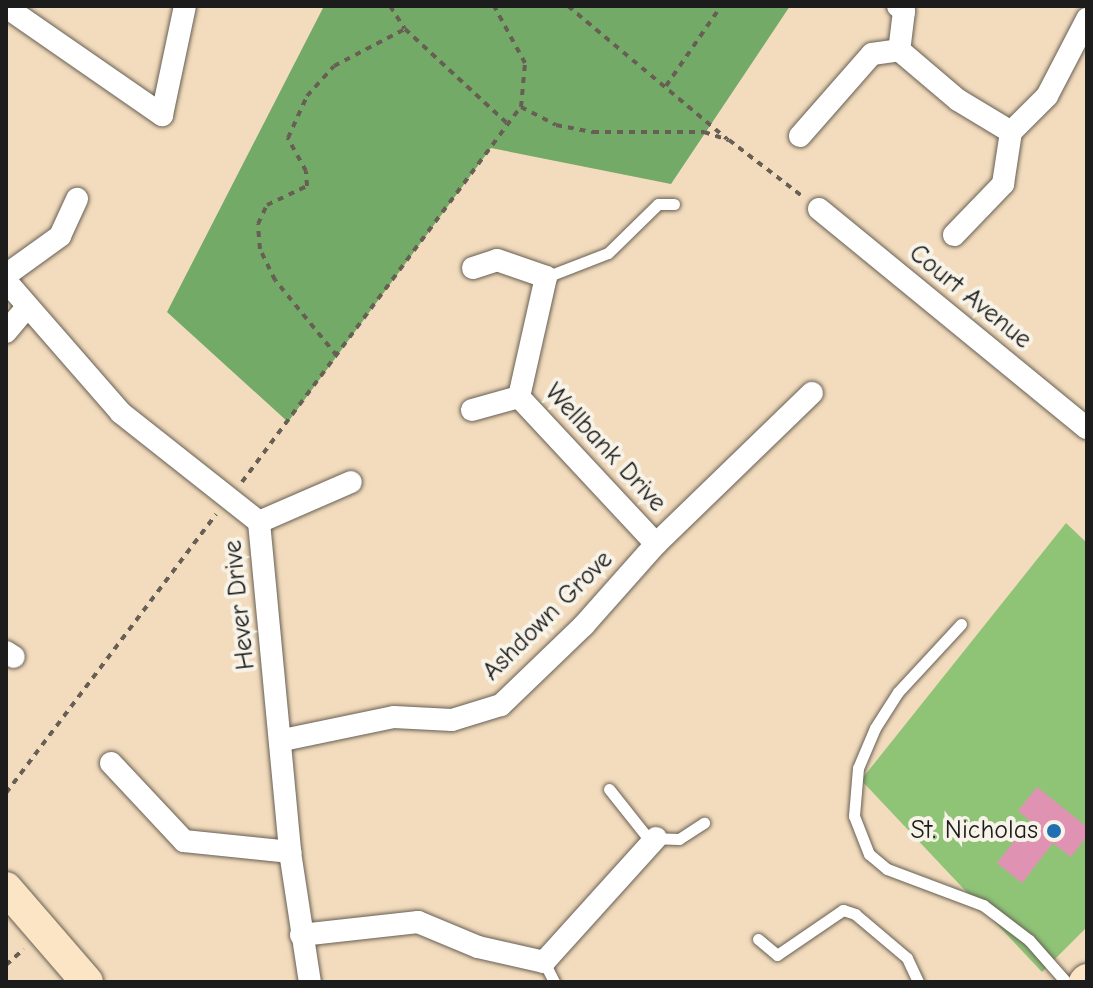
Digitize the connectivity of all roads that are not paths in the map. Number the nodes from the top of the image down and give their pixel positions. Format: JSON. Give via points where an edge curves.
{"nodes":[{"id":1,"x":185,"y":6,"type":"edge"},
{"id":2,"x":898,"y":6,"type":"edge"},
{"id":3,"x":6,"y":7,"type":"edge"},
{"id":4,"x":1087,"y":19,"type":"edge"},
{"id":5,"x":899,"y":50,"type":"junction"},
{"id":6,"x":1011,"y":132,"type":"junction"},
{"id":7,"x":800,"y":136,"type":"dead end"},
{"id":8,"x":77,"y":199,"type":"dead end"},
{"id":9,"x":674,"y":204,"type":"dead end"},
{"id":10,"x":819,"y":209,"type":"road end"},
{"id":11,"x":954,"y":235,"type":"dead end"},
{"id":12,"x":473,"y":268,"type":"dead end"},
{"id":13,"x":6,"y":275,"type":"edge"},
{"id":14,"x":546,"y":277,"type":"junction"},
{"id":15,"x":6,"y":281,"type":"edge"},
{"id":16,"x":27,"y":307,"type":"junction"},
{"id":17,"x":6,"y":332,"type":"edge"},
{"id":18,"x":812,"y":393,"type":"dead end"},
{"id":19,"x":519,"y":397,"type":"junction"},
{"id":20,"x":472,"y":410,"type":"dead end"},
{"id":21,"x":1087,"y":428,"type":"edge"},
{"id":22,"x":351,"y":482,"type":"dead end"},
{"id":23,"x":259,"y":522,"type":"junction"},
{"id":24,"x":656,"y":544,"type":"junction"},
{"id":25,"x":961,"y":624,"type":"dead end"},
{"id":26,"x":283,"y":740,"type":"junction"},
{"id":27,"x":111,"y":763,"type":"dead end"},
{"id":28,"x":609,"y":789,"type":"dead end"},
{"id":29,"x":704,"y":823,"type":"dead end"},
{"id":30,"x":656,"y":838,"type":"junction"},
{"id":31,"x":290,"y":852,"type":"junction"},
{"id":32,"x":6,"y":888,"type":"edge"},
{"id":33,"x":301,"y":935,"type":"junction"},
{"id":34,"x":758,"y":939,"type":"dead end"},
{"id":35,"x":549,"y":972,"type":"edge"},
{"id":36,"x":87,"y":982,"type":"edge"},
{"id":37,"x":310,"y":982,"type":"edge"},
{"id":38,"x":918,"y":982,"type":"edge"},
{"id":39,"x":1066,"y":982,"type":"edge"}],
"edges":[{"from":1,"to":3,"type":"street","via":[[162,115]]},
{"from":2,"to":5,"type":"street","via":[[904,11]]},
{"from":4,"to":6,"type":"street","via":[[1047,96]]},
{"from":5,"to":6,"type":"street","via":[[958,100]]},
{"from":5,"to":7,"type":"street","via":[[872,54]]},
{"from":6,"to":11,"type":"street","via":[[1003,184]]},
{"from":8,"to":13,"type":"street","via":[[60,236]]},
{"from":9,"to":14,"type":"lane","via":[[658,204],[608,253]]},
{"from":10,"to":21,"type":"street","name":"Court Avenue"},
{"from":12,"to":14,"type":"street","via":[[497,260]]},
{"from":14,"to":19,"type":"street","name":"Wellbank Drive"},
{"from":15,"to":16,"type":"street","name":"Hever Drive"},
{"from":16,"to":17,"type":"street"},
{"from":16,"to":23,"type":"street","name":"Hever Drive","via":[[121,413]]},
{"from":18,"to":24,"type":"street","name":"Ashdown Grove"},
{"from":19,"to":20,"type":"street"},
{"from":19,"to":24,"type":"street","name":"Wellbank Drive"},
{"from":22,"to":23,"type":"street"},
{"from":23,"to":26,"type":"street","name":"Hever Drive"},
{"from":24,"to":26,"type":"street","name":"Ashdown Grove","via":[[584,625],[501,705],[452,720],[394,717]]},
{"from":25,"to":39,"type":"lane","via":[[898,692],[875,728],[858,768],[854,816],[869,854],[887,869],[983,905],[1029,940]]},
{"from":26,"to":31,"type":"street","name":"Hever Drive"},
{"from":27,"to":31,"type":"street","via":[[184,841]]},
{"from":28,"to":30,"type":"lane","via":[[648,838]]},
{"from":29,"to":30,"type":"lane","via":[[679,839]]},
{"from":30,"to":35,"type":"street"},
{"from":31,"to":33,"type":"street","name":"Hever Drive"},
{"from":32,"to":36,"type":"street"},
{"from":33,"to":35,"type":"street","via":[[418,922]]},
{"from":33,"to":37,"type":"street","name":"Hever Drive"},
{"from":34,"to":38,"type":"lane","via":[[777,955],[843,910],[907,958]]}]}
